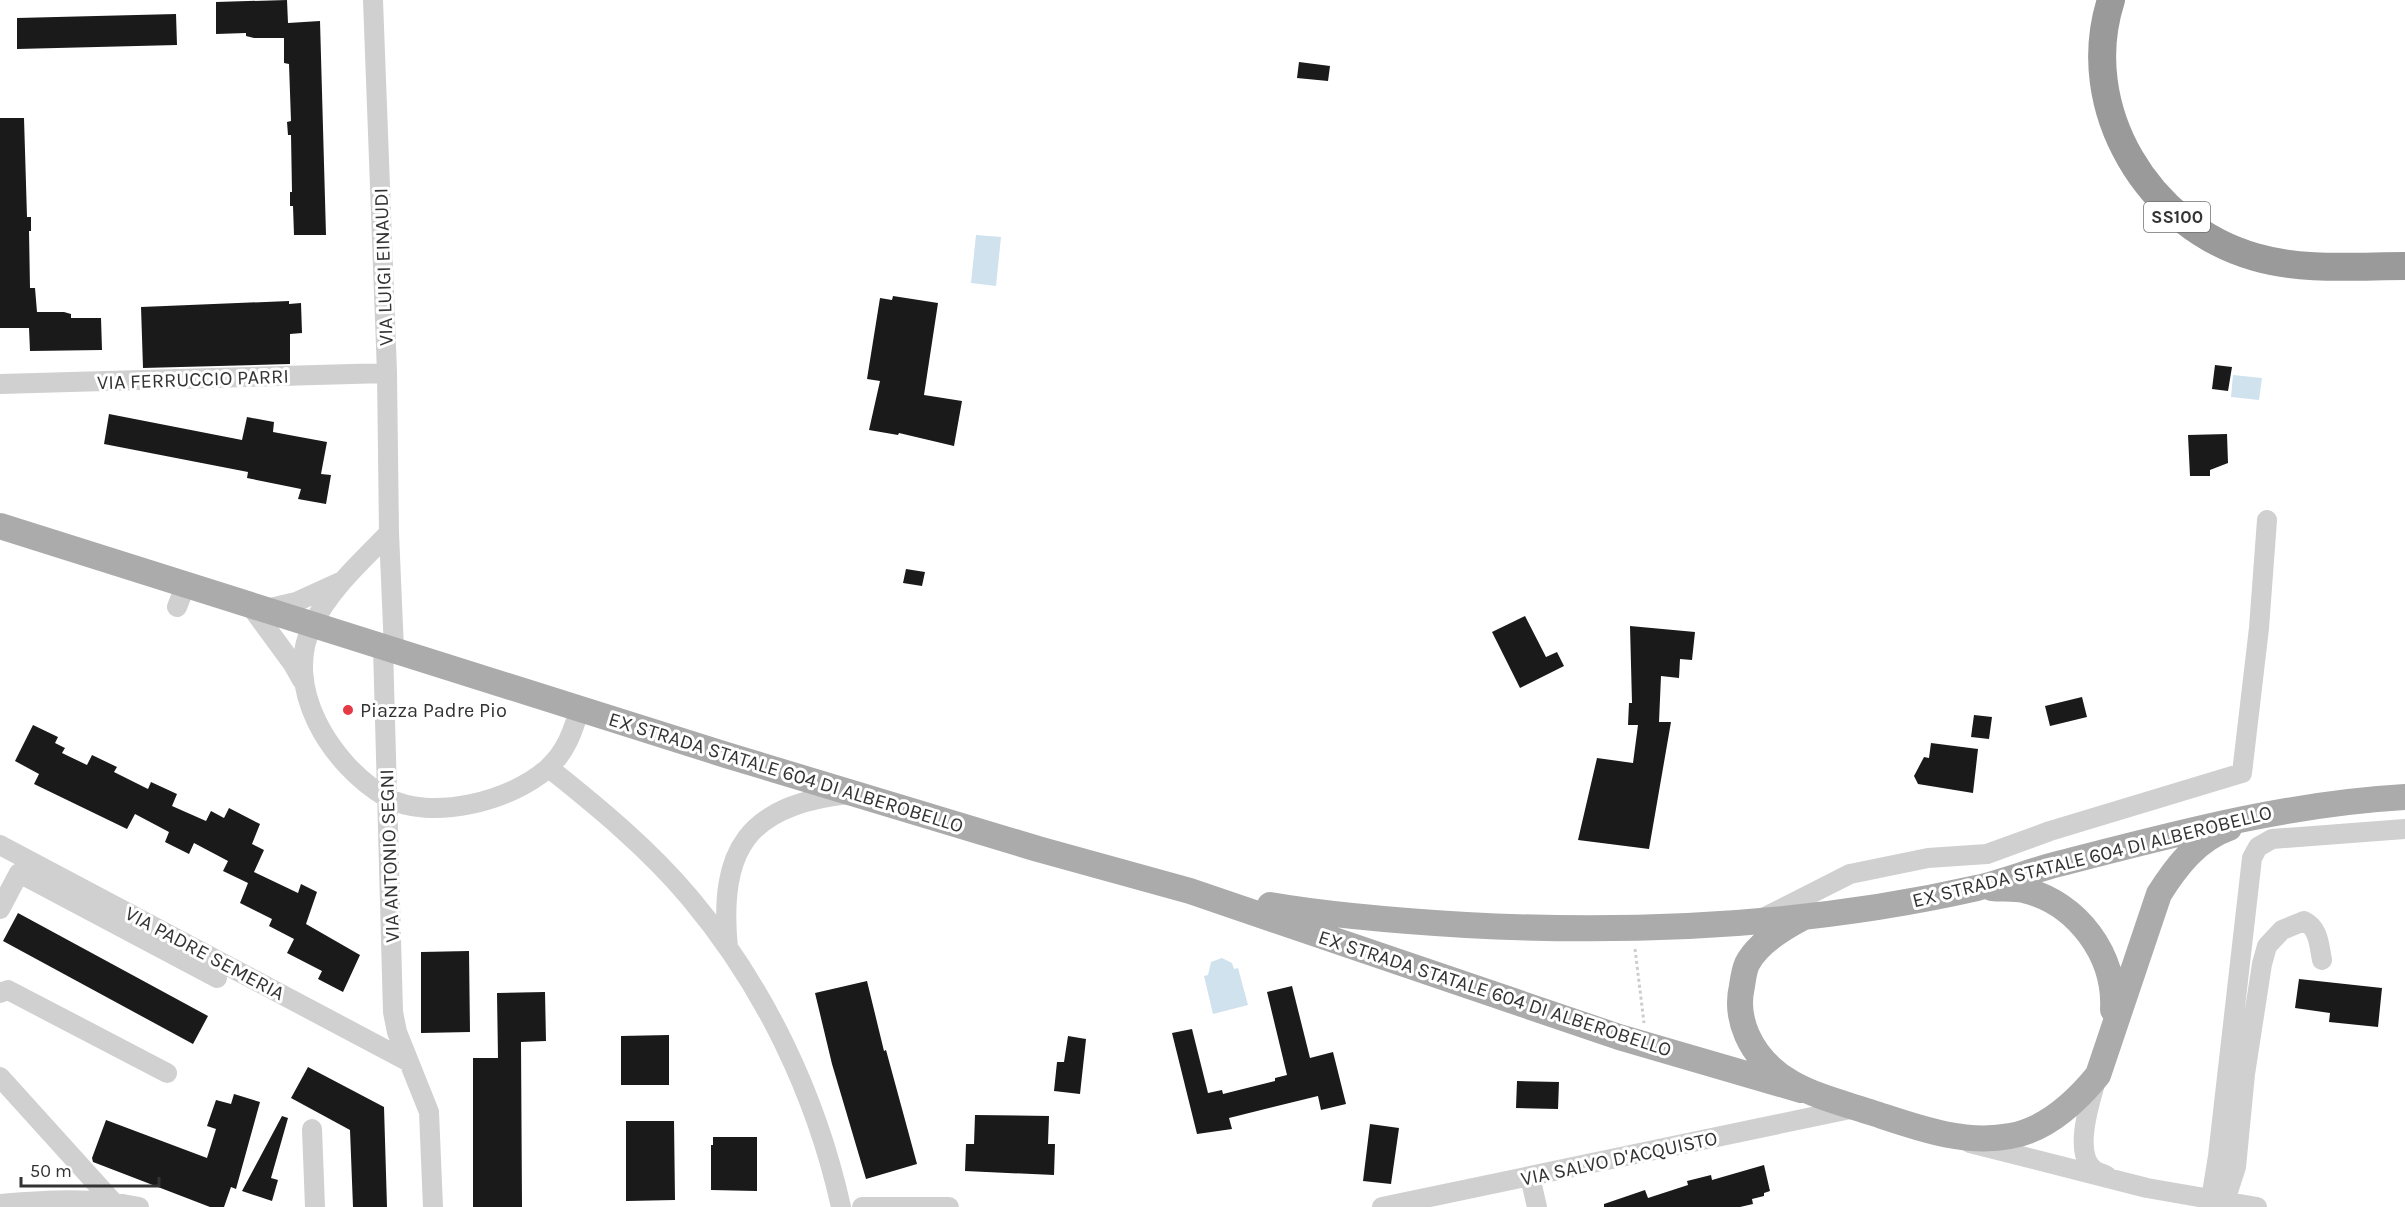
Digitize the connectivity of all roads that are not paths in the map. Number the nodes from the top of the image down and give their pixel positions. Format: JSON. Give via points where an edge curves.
{"nodes":[{"id":1,"x":373,"y":0,"type":"edge"},
{"id":2,"x":2111,"y":0,"type":"edge"},
{"id":3,"x":2405,"y":266,"type":"edge"},
{"id":4,"x":387,"y":373,"type":"junction"},
{"id":5,"x":0,"y":384,"type":"edge"},
{"id":6,"x":2267,"y":520,"type":"dead end"},
{"id":7,"x":0,"y":526,"type":"edge"},
{"id":8,"x":389,"y":533,"type":"junction"},
{"id":9,"x":343,"y":580,"type":"junction"},
{"id":10,"x":258,"y":606,"type":"junction"},
{"id":11,"x":312,"y":625,"type":"junction"},
{"id":12,"x":388,"y":648,"type":"junction"},
{"id":13,"x":303,"y":682,"type":"junction"},
{"id":14,"x":580,"y":708,"type":"junction"},
{"id":15,"x":549,"y":768,"type":"junction"},
{"id":16,"x":854,"y":794,"type":"junction"},
{"id":17,"x":387,"y":797,"type":"junction"},
{"id":18,"x":2405,"y":797,"type":"edge"},
{"id":19,"x":2313,"y":805,"type":"junction"},
{"id":20,"x":2405,"y":829,"type":"edge"},
{"id":21,"x":0,"y":845,"type":"edge"},
{"id":22,"x":1980,"y":887,"type":"junction"},
{"id":23,"x":1190,"y":891,"type":"junction"},
{"id":24,"x":0,"y":909,"type":"edge"},
{"id":25,"x":1806,"y":916,"type":"junction"},
{"id":26,"x":1757,"y":920,"type":"junction"},
{"id":27,"x":728,"y":950,"type":"junction"},
{"id":28,"x":2322,"y":960,"type":"dead end"},
{"id":29,"x":217,"y":978,"type":"dead end"},
{"id":30,"x":0,"y":993,"type":"edge"},
{"id":31,"x":2112,"y":1026,"type":"junction"},
{"id":32,"x":410,"y":1062,"type":"junction"},
{"id":33,"x":167,"y":1073,"type":"dead end"},
{"id":34,"x":2098,"y":1075,"type":"junction"},
{"id":35,"x":0,"y":1077,"type":"edge"},
{"id":36,"x":1802,"y":1090,"type":"junction"},
{"id":37,"x":1856,"y":1108,"type":"junction"},
{"id":38,"x":312,"y":1129,"type":"dead end"},
{"id":39,"x":1928,"y":1131,"type":"junction"},
{"id":40,"x":1530,"y":1177,"type":"junction"},
{"id":41,"x":2120,"y":1182,"type":"junction"},
{"id":42,"x":2206,"y":1201,"type":"edge"},
{"id":43,"x":113,"y":1202,"type":"junction"},
{"id":44,"x":0,"y":1204,"type":"edge"},
{"id":45,"x":139,"y":1207,"type":"edge"},
{"id":46,"x":315,"y":1207,"type":"edge"},
{"id":47,"x":433,"y":1207,"type":"edge"},
{"id":48,"x":841,"y":1207,"type":"edge"},
{"id":49,"x":862,"y":1207,"type":"edge"},
{"id":50,"x":949,"y":1207,"type":"edge"},
{"id":51,"x":1382,"y":1207,"type":"edge"},
{"id":52,"x":1537,"y":1207,"type":"edge"},
{"id":53,"x":2257,"y":1207,"type":"edge"}],
"edges":[{"from":1,"to":4,"type":"street","name":"VIA LUIGI EINAUDI"},
{"from":2,"to":3,"type":"highway","number":"SS100","via":[[2103,50],[2110,108],[2129,159],[2179,219],[2238,252],[2277,262]]},
{"from":4,"to":5,"type":"street","name":"VIA FERRUCCIO PARRI"},
{"from":4,"to":8,"type":"street","name":"VIA LUIGI EINAUDI"},
{"from":6,"to":26,"type":"street","via":[[2242,773],[1987,854],[1928,858],[1850,874]]},
{"from":7,"to":10,"type":"main road","name":"EX STRADA STATALE 604 DI ALBEROBELLO","via":[[182,595]]},
{"from":8,"to":9,"type":"street"},
{"from":8,"to":12,"type":"street","name":"VIA LUIGI EINAUDI"},
{"from":9,"to":10,"type":"street","via":[[296,602]]},
{"from":9,"to":11,"type":"street"},
{"from":10,"to":11,"type":"main road","name":"EX STRADA STATALE 604 DI ALBEROBELLO"},
{"from":10,"to":13,"type":"street"},
{"from":11,"to":12,"type":"main road","name":"EX STRADA STATALE 604 DI ALBEROBELLO"},
{"from":11,"to":13,"type":"street","via":[[302,669]]},
{"from":12,"to":14,"type":"main road","name":"EX STRADA STATALE 604 DI ALBEROBELLO"},
{"from":12,"to":17,"type":"street","name":"VIA ANTONIO SEGNI"},
{"from":13,"to":17,"type":"street","via":[[312,714],[324,735],[364,781]]},
{"from":14,"to":15,"type":"street","via":[[567,745]]},
{"from":14,"to":16,"type":"main road","name":"EX STRADA STATALE 604 DI ALBEROBELLO"},
{"from":15,"to":17,"type":"street","via":[[485,802],[434,807],[403,804]]},
{"from":15,"to":27,"type":"street","via":[[656,862],[690,897]]},
{"from":16,"to":23,"type":"main road","name":"EX STRADA STATALE 604 DI ALBEROBELLO"},
{"from":16,"to":27,"type":"street","via":[[814,798],[786,807],[747,837],[732,868],[728,889]]},
{"from":17,"to":32,"type":"street","name":"VIA ANTONIO SEGNI","via":[[393,1012],[396,1032]]},
{"from":18,"to":19,"type":"main road","name":"EX STRADA STATALE 604 DI ALBEROBELLO"},
{"from":19,"to":22,"type":"main road","name":"EX STRADA STATALE 604 DI ALBEROBELLO","via":[[2195,829]]},
{"from":19,"to":31,"type":"main road","name":"EX STRADA STATALE 604 DI ALBEROBELLO","via":[[2220,831],[2175,868],[2151,911]]},
{"from":20,"to":42,"type":"street","via":[[2272,839],[2258,847],[2252,858],[2218,1156]]},
{"from":21,"to":32,"type":"street","name":"VIA PADRE SEMERIA"},
{"from":22,"to":25,"type":"main road","name":"EX STRADA STATALE 604 DI ALBEROBELLO"},
{"from":22,"to":31,"type":"main road","via":[[2025,890],[2075,918],[2095,939],[2106,960],[2114,998]]},
{"from":23,"to":26,"type":"main road","name":"EX STRADA STATALE 604 DI ALBEROBELLO","via":[[1296,910],[1532,928],[1632,929]]},
{"from":23,"to":36,"type":"main road","name":"EX STRADA STATALE 604 DI ALBEROBELLO","via":[[1642,1044]]},
{"from":24,"to":29,"type":"street","via":[[19,873]]},
{"from":25,"to":26,"type":"main road","name":"EX STRADA STATALE 604 DI ALBEROBELLO"},
{"from":25,"to":36,"type":"main road","via":[[1767,941],[1747,964],[1739,998],[1742,1022],[1752,1046],[1766,1065]]},
{"from":27,"to":48,"type":"street","via":[[783,1040],[827,1150]]},
{"from":28,"to":42,"type":"street","via":[[2318,936],[2312,925],[2304,921],[2282,930],[2267,946],[2245,1074],[2236,1167]]},
{"from":30,"to":33,"type":"street","via":[[8,990]]},
{"from":31,"to":34,"type":"main road","name":"EX STRADA STATALE 604 DI ALBEROBELLO"},
{"from":32,"to":47,"type":"street","name":"VIA ANTONIO SEGNI","via":[[429,1112]]},
{"from":34,"to":39,"type":"main road","name":"EX STRADA STATALE 604 DI ALBEROBELLO","via":[[2059,1114],[2013,1136],[1983,1138]]},
{"from":34,"to":41,"type":"street","via":[[2083,1143],[2087,1162],[2093,1169]]},
{"from":35,"to":43,"type":"street"},
{"from":36,"to":37,"type":"main road","name":"EX STRADA STATALE 604 DI ALBEROBELLO"},
{"from":37,"to":39,"type":"main road","name":"EX STRADA STATALE 604 DI ALBEROBELLO"},
{"from":37,"to":40,"type":"street","name":"VIA SALVO D'ACQUISTO"},
{"from":38,"to":46,"type":"street"},
{"from":39,"to":41,"type":"street"},
{"from":40,"to":51,"type":"street","name":"VIA SALVO D'ACQUISTO"},
{"from":40,"to":52,"type":"street"},
{"from":41,"to":42,"type":"street"},
{"from":42,"to":53,"type":"street"},
{"from":43,"to":44,"type":"street","via":[[75,1199]]},
{"from":43,"to":45,"type":"street"},
{"from":49,"to":50,"type":"street"}]}
